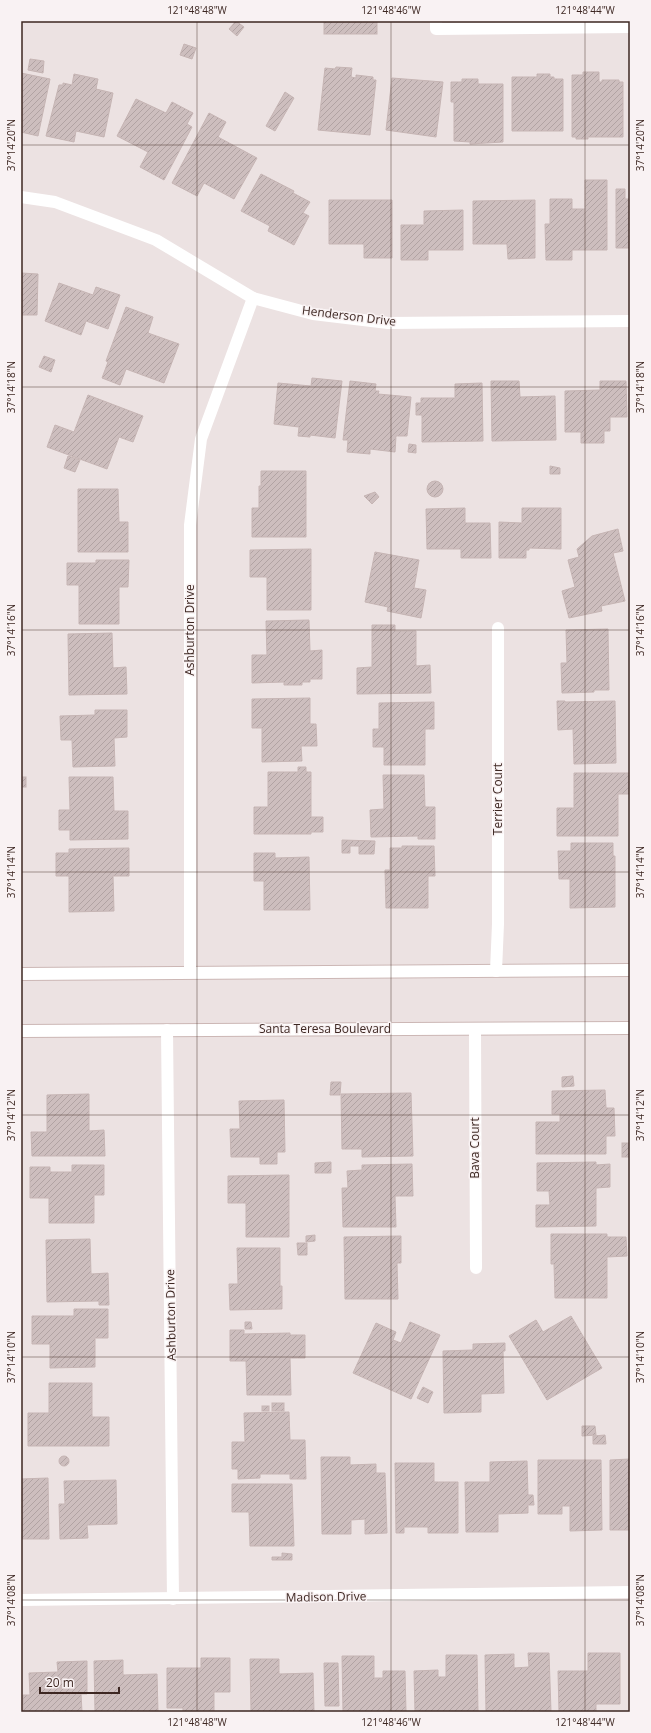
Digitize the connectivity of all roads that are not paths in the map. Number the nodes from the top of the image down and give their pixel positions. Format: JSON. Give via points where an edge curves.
{"nodes":[{"id":1,"x":436,"y":25,"type":"edge"},
{"id":2,"x":630,"y":27,"type":"edge"},
{"id":3,"x":21,"y":197,"type":"edge"},
{"id":4,"x":253,"y":298,"type":"junction"},
{"id":5,"x":630,"y":321,"type":"edge"},
{"id":6,"x":498,"y":628,"type":"dead end"},
{"id":7,"x":630,"y":970,"type":"edge"},
{"id":8,"x":496,"y":971,"type":"junction"},
{"id":9,"x":190,"y":972,"type":"junction"},
{"id":10,"x":21,"y":974,"type":"edge"},
{"id":11,"x":630,"y":1028,"type":"edge"},
{"id":12,"x":475,"y":1029,"type":"junction"},
{"id":13,"x":167,"y":1030,"type":"junction"},
{"id":14,"x":21,"y":1031,"type":"edge"},
{"id":15,"x":476,"y":1268,"type":"dead end"},
{"id":16,"x":630,"y":1592,"type":"edge"},
{"id":17,"x":173,"y":1599,"type":"junction"},
{"id":18,"x":21,"y":1600,"type":"edge"}],
"edges":[{"from":1,"to":2,"type":"street"},
{"from":3,"to":4,"type":"street","name":"Henderson Drive","via":[[56,202],[156,240]]},
{"from":4,"to":5,"type":"street","name":"Henderson Drive","via":[[313,314],[388,322]]},
{"from":4,"to":9,"type":"street","name":"Ashburton Drive","via":[[201,439],[190,525]]},
{"from":6,"to":8,"type":"street","name":"Terrier Court"},
{"from":7,"to":8,"type":"street"},
{"from":8,"to":9,"type":"street"},
{"from":9,"to":10,"type":"street"},
{"from":11,"to":12,"type":"street","name":"Santa Teresa Boulevard"},
{"from":12,"to":13,"type":"street","name":"Santa Teresa Boulevard"},
{"from":12,"to":15,"type":"street","name":"Bava Court"},
{"from":13,"to":14,"type":"street","name":"Santa Teresa Boulevard"},
{"from":13,"to":17,"type":"street","name":"Ashburton Drive"},
{"from":16,"to":17,"type":"street","name":"Madison Drive"},
{"from":17,"to":18,"type":"street","name":"Madison Drive"}]}
